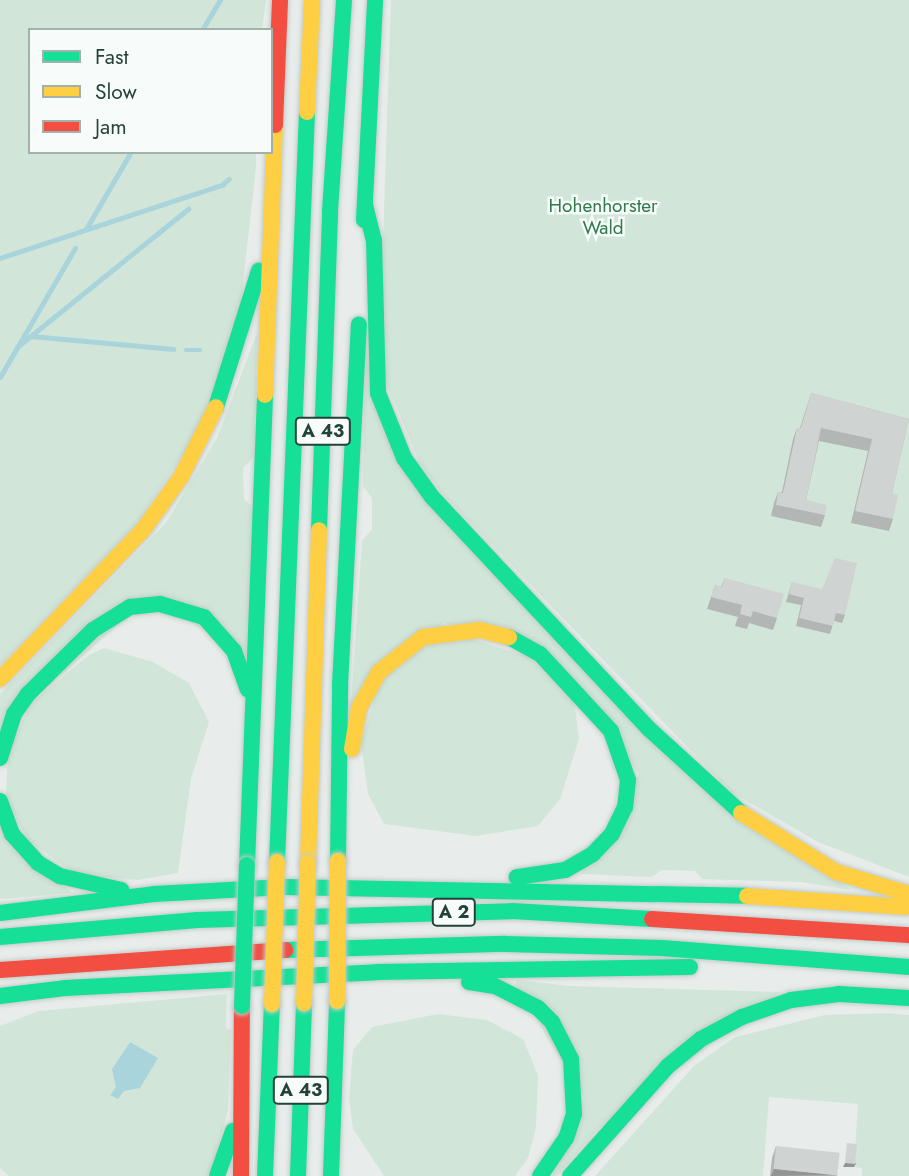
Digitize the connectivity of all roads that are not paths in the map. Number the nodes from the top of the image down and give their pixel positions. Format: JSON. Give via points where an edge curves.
{"nodes":[{"id":1,"x":280,"y":0,"type":"edge"},
{"id":2,"x":312,"y":0,"type":"edge"},
{"id":3,"x":344,"y":0,"type":"edge"},
{"id":4,"x":375,"y":0,"type":"edge"},
{"id":5,"x":273,"y":136,"type":"edge"},
{"id":6,"x":272,"y":155,"type":"joint"},
{"id":7,"x":365,"y":205,"type":"junction"},
{"id":8,"x":0,"y":679,"type":"edge"},
{"id":9,"x":252,"y":711,"type":"junction"},
{"id":10,"x":0,"y":758,"type":"edge"},
{"id":11,"x":0,"y":801,"type":"edge"},
{"id":12,"x":339,"y":816,"type":"junction"},
{"id":13,"x":411,"y":887,"type":"junction"},
{"id":14,"x":154,"y":894,"type":"junction"},
{"id":15,"x":909,"y":894,"type":"edge"},
{"id":16,"x":909,"y":907,"type":"edge"},
{"id":17,"x":0,"y":913,"type":"edge"},
{"id":18,"x":909,"y":935,"type":"edge"},
{"id":19,"x":0,"y":937,"type":"edge"},
{"id":20,"x":822,"y":958,"type":"junction"},
{"id":21,"x":909,"y":967,"type":"edge"},
{"id":22,"x":0,"y":970,"type":"edge"},
{"id":23,"x":377,"y":972,"type":"junction"},
{"id":24,"x":155,"y":983,"type":"junction"},
{"id":25,"x":0,"y":996,"type":"edge"},
{"id":26,"x":909,"y":998,"type":"edge"},
{"id":27,"x":0,"y":1016,"type":"edge"},
{"id":28,"x":336,"y":1064,"type":"junction"},
{"id":29,"x":239,"y":1091,"type":"junction"},
{"id":30,"x":217,"y":1176,"type":"edge"},
{"id":31,"x":241,"y":1176,"type":"edge"},
{"id":32,"x":265,"y":1176,"type":"edge"},
{"id":33,"x":298,"y":1176,"type":"edge"},
{"id":34,"x":331,"y":1176,"type":"edge"},
{"id":35,"x":341,"y":1176,"type":"edge"},
{"id":36,"x":540,"y":1176,"type":"edge"},
{"id":37,"x":570,"y":1176,"type":"edge"}],
"edges":[{"from":1,"to":5,"type":"highway"},
{"from":2,"to":32,"type":"highway","number":"A 43","bridge":true},
{"from":3,"to":33,"type":"highway","number":"A 43","bridge":true,"via":[[330,211]]},
{"from":4,"to":7,"type":"highway"},
{"from":6,"to":8,"type":"highway","via":[[258,281],[237,357],[203,438],[143,530]]},
{"from":6,"to":9,"type":"highway","via":[[274,224]]},
{"from":7,"to":12,"type":"highway","via":[[340,685]]},
{"from":7,"to":15,"type":"highway","via":[[374,240],[378,393],[404,458],[432,498],[648,728],[724,801],[836,872]]},
{"from":9,"to":10,"type":"highway","via":[[242,669],[218,629],[189,611],[160,604],[130,607],[93,630],[28,695],[14,714]]},
{"from":9,"to":29,"type":"highway","bridge":true},
{"from":11,"to":14,"type":"highway","via":[[12,834],[38,863],[94,887]]},
{"from":12,"to":13,"type":"highway","via":[[359,708],[379,672],[402,650],[424,637],[480,630],[512,638],[540,654],[611,731],[622,754],[628,780],[625,807],[612,834],[593,854],[565,870],[534,876],[454,878]]},
{"from":12,"to":28,"type":"highway","bridge":true},
{"from":13,"to":14,"type":"highway"},
{"from":13,"to":16,"type":"highway","via":[[762,896]]},
{"from":14,"to":17,"type":"highway"},
{"from":18,"to":19,"type":"highway","number":"A 2","via":[[512,911],[197,920]]},
{"from":20,"to":21,"type":"highway","number":"A 2"},
{"from":20,"to":22,"type":"highway","number":"A 2","via":[[662,948],[379,945]]},
{"from":20,"to":23,"type":"highway","via":[[789,972],[665,966]]},
{"from":23,"to":24,"type":"highway"},
{"from":23,"to":36,"type":"highway","via":[[495,986],[523,998],[552,1022],[571,1059],[575,1101],[566,1138]]},
{"from":24,"to":25,"type":"highway"},
{"from":24,"to":27,"type":"highway","via":[[26,1005]]},
{"from":26,"to":37,"type":"highway","via":[[839,994],[791,1000],[742,1017],[701,1039],[668,1066]]},
{"from":28,"to":34,"type":"highway"},
{"from":28,"to":35,"type":"highway"},
{"from":29,"to":30,"type":"highway","via":[[232,1140]]},
{"from":29,"to":31,"type":"highway"}]}
